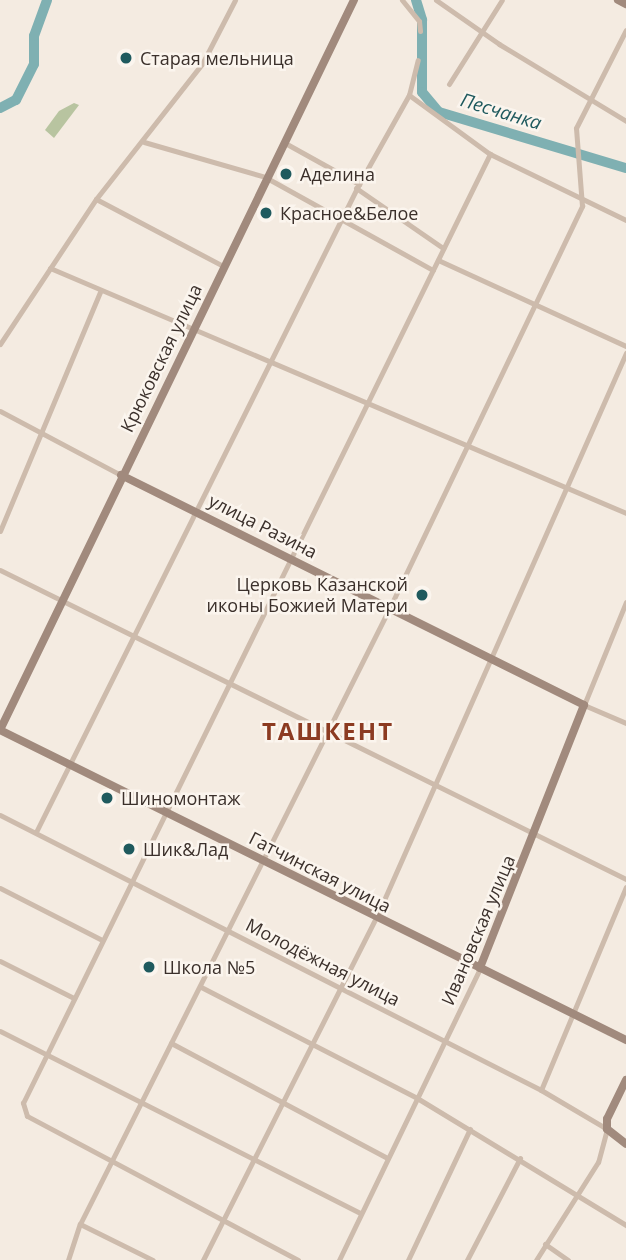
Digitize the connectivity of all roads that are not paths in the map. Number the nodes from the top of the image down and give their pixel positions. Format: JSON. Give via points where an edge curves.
{"nodes":[{"id":1,"x":235,"y":0,"type":"edge"},
{"id":2,"x":354,"y":0,"type":"edge"},
{"id":3,"x":402,"y":0,"type":"edge"},
{"id":4,"x":436,"y":0,"type":"edge"},
{"id":5,"x":502,"y":0,"type":"edge"},
{"id":6,"x":618,"y":0,"type":"edge"},
{"id":7,"x":626,"y":4,"type":"edge"},
{"id":8,"x":626,"y":30,"type":"edge"},
{"id":9,"x":420,"y":31,"type":"dead end"},
{"id":10,"x":483,"y":31,"type":"junction"},
{"id":11,"x":418,"y":60,"type":"dead end"},
{"id":12,"x":449,"y":84,"type":"dead end"},
{"id":13,"x":409,"y":95,"type":"junction"},
{"id":14,"x":589,"y":100,"type":"junction"},
{"id":15,"x":626,"y":121,"type":"edge"},
{"id":16,"x":144,"y":142,"type":"junction"},
{"id":17,"x":283,"y":142,"type":"junction"},
{"id":18,"x":490,"y":155,"type":"junction"},
{"id":19,"x":265,"y":177,"type":"junction"},
{"id":20,"x":358,"y":186,"type":"junction"},
{"id":21,"x":584,"y":197,"type":"junction"},
{"id":22,"x":96,"y":199,"type":"junction"},
{"id":23,"x":340,"y":220,"type":"junction"},
{"id":24,"x":626,"y":220,"type":"edge"},
{"id":25,"x":443,"y":248,"type":"junction"},
{"id":26,"x":438,"y":260,"type":"junction"},
{"id":27,"x":223,"y":266,"type":"junction"},
{"id":28,"x":50,"y":268,"type":"junction"},
{"id":29,"x":433,"y":271,"type":"junction"},
{"id":30,"x":101,"y":290,"type":"junction"},
{"id":31,"x":535,"y":303,"type":"junction"},
{"id":32,"x":192,"y":329,"type":"junction"},
{"id":33,"x":0,"y":344,"type":"edge"},
{"id":34,"x":626,"y":346,"type":"edge"},
{"id":35,"x":626,"y":353,"type":"edge"},
{"id":36,"x":272,"y":361,"type":"junction"},
{"id":37,"x":371,"y":403,"type":"junction"},
{"id":38,"x":0,"y":411,"type":"edge"},
{"id":39,"x":44,"y":434,"type":"junction"},
{"id":40,"x":466,"y":445,"type":"junction"},
{"id":41,"x":121,"y":475,"type":"junction"},
{"id":42,"x":564,"y":486,"type":"junction"},
{"id":43,"x":199,"y":511,"type":"junction"},
{"id":44,"x":626,"y":513,"type":"edge"},
{"id":45,"x":0,"y":531,"type":"edge"},
{"id":46,"x":293,"y":558,"type":"junction"},
{"id":47,"x":0,"y":570,"type":"edge"},
{"id":48,"x":61,"y":600,"type":"junction"},
{"id":49,"x":626,"y":602,"type":"edge"},
{"id":50,"x":390,"y":607,"type":"junction"},
{"id":51,"x":134,"y":634,"type":"junction"},
{"id":52,"x":489,"y":659,"type":"junction"},
{"id":53,"x":231,"y":682,"type":"junction"},
{"id":54,"x":584,"y":705,"type":"junction"},
{"id":55,"x":626,"y":723,"type":"edge"},
{"id":56,"x":0,"y":730,"type":"edge"},
{"id":57,"x":328,"y":731,"type":"junction"},
{"id":58,"x":71,"y":763,"type":"junction"},
{"id":59,"x":435,"y":783,"type":"junction"},
{"id":60,"x":167,"y":811,"type":"junction"},
{"id":61,"x":0,"y":815,"type":"edge"},
{"id":62,"x":36,"y":832,"type":"junction"},
{"id":63,"x":536,"y":834,"type":"junction"},
{"id":64,"x":263,"y":860,"type":"junction"},
{"id":65,"x":626,"y":878,"type":"edge"},
{"id":66,"x":132,"y":883,"type":"junction"},
{"id":67,"x":626,"y":887,"type":"edge"},
{"id":68,"x":0,"y":888,"type":"edge"},
{"id":69,"x":376,"y":918,"type":"junction"},
{"id":70,"x":230,"y":932,"type":"junction"},
{"id":71,"x":102,"y":940,"type":"junction"},
{"id":72,"x":0,"y":961,"type":"edge"},
{"id":73,"x":480,"y":968,"type":"junction"},
{"id":74,"x":201,"y":987,"type":"junction"},
{"id":75,"x":341,"y":988,"type":"junction"},
{"id":76,"x":74,"y":998,"type":"junction"},
{"id":77,"x":574,"y":1014,"type":"junction"},
{"id":78,"x":0,"y":1031,"type":"edge"},
{"id":79,"x":626,"y":1040,"type":"edge"},
{"id":80,"x":171,"y":1043,"type":"junction"},
{"id":81,"x":446,"y":1043,"type":"junction"},
{"id":82,"x":310,"y":1045,"type":"junction"},
{"id":83,"x":47,"y":1054,"type":"junction"},
{"id":84,"x":626,"y":1080,"type":"edge"},
{"id":85,"x":541,"y":1090,"type":"junction"},
{"id":86,"x":417,"y":1098,"type":"junction"},
{"id":87,"x":282,"y":1100,"type":"junction"},
{"id":88,"x":141,"y":1103,"type":"junction"},
{"id":89,"x":470,"y":1129,"type":"junction"},
{"id":90,"x":607,"y":1129,"type":"junction"},
{"id":91,"x":626,"y":1144,"type":"edge"},
{"id":92,"x":252,"y":1157,"type":"junction"},
{"id":93,"x":387,"y":1158,"type":"junction"},
{"id":94,"x":520,"y":1158,"type":"junction"},
{"id":95,"x":110,"y":1163,"type":"junction"},
{"id":96,"x":577,"y":1192,"type":"junction"},
{"id":97,"x":360,"y":1213,"type":"junction"},
{"id":98,"x":222,"y":1219,"type":"junction"},
{"id":99,"x":80,"y":1224,"type":"junction"},
{"id":100,"x":626,"y":1225,"type":"edge"},
{"id":101,"x":545,"y":1244,"type":"junction"},
{"id":102,"x":68,"y":1260,"type":"edge"},
{"id":103,"x":153,"y":1260,"type":"edge"},
{"id":104,"x":203,"y":1260,"type":"edge"},
{"id":105,"x":298,"y":1260,"type":"edge"},
{"id":106,"x":339,"y":1260,"type":"edge"},
{"id":107,"x":408,"y":1260,"type":"edge"},
{"id":108,"x":467,"y":1260,"type":"edge"},
{"id":109,"x":536,"y":1260,"type":"edge"},
{"id":110,"x":568,"y":1260,"type":"edge"}],
"edges":[{"from":1,"to":16,"type":"street","via":[[202,64]]},
{"from":2,"to":17,"type":"street","name":"Крюковская улица"},
{"from":3,"to":9,"type":"street","via":[[419,20]]},
{"from":4,"to":10,"type":"street"},
{"from":5,"to":10,"type":"street"},
{"from":6,"to":7,"type":"street"},
{"from":8,"to":14,"type":"street"},
{"from":10,"to":12,"type":"street"},
{"from":10,"to":14,"type":"street"},
{"from":11,"to":13,"type":"street"},
{"from":13,"to":18,"type":"street"},
{"from":13,"to":20,"type":"street"},
{"from":14,"to":15,"type":"street"},
{"from":14,"to":21,"type":"street","via":[[576,128]]},
{"from":16,"to":19,"type":"street"},
{"from":16,"to":22,"type":"street"},
{"from":17,"to":19,"type":"street","name":"Крюковская улица"},
{"from":17,"to":20,"type":"street"},
{"from":18,"to":21,"type":"street"},
{"from":18,"to":25,"type":"street"},
{"from":19,"to":23,"type":"street"},
{"from":19,"to":27,"type":"street","name":"Крюковская улица"},
{"from":20,"to":23,"type":"street"},
{"from":20,"to":25,"type":"street"},
{"from":21,"to":24,"type":"street"},
{"from":21,"to":31,"type":"street"},
{"from":22,"to":27,"type":"street"},
{"from":22,"to":28,"type":"street"},
{"from":23,"to":29,"type":"street"},
{"from":23,"to":36,"type":"street"},
{"from":25,"to":26,"type":"street"},
{"from":26,"to":29,"type":"street"},
{"from":26,"to":31,"type":"street"},
{"from":27,"to":32,"type":"street","name":"Крюковская улица"},
{"from":28,"to":30,"type":"street"},
{"from":28,"to":33,"type":"street"},
{"from":29,"to":37,"type":"street"},
{"from":30,"to":32,"type":"street"},
{"from":30,"to":39,"type":"street"},
{"from":31,"to":34,"type":"street"},
{"from":31,"to":40,"type":"street"},
{"from":32,"to":36,"type":"street"},
{"from":32,"to":41,"type":"street","name":"Крюковская улица"},
{"from":35,"to":42,"type":"street"},
{"from":36,"to":37,"type":"street"},
{"from":36,"to":43,"type":"street"},
{"from":37,"to":40,"type":"street"},
{"from":37,"to":46,"type":"street"},
{"from":38,"to":39,"type":"street","name":"улица Разина"},
{"from":39,"to":41,"type":"street","name":"улица Разина"},
{"from":39,"to":45,"type":"street"},
{"from":40,"to":42,"type":"street"},
{"from":40,"to":50,"type":"street"},
{"from":41,"to":43,"type":"street","name":"улица Разина"},
{"from":41,"to":48,"type":"street","name":"Крюковская улица"},
{"from":42,"to":44,"type":"street"},
{"from":42,"to":52,"type":"street"},
{"from":43,"to":46,"type":"street","name":"улица Разина"},
{"from":43,"to":51,"type":"street"},
{"from":46,"to":50,"type":"street","name":"улица Разина"},
{"from":46,"to":53,"type":"street"},
{"from":47,"to":48,"type":"street"},
{"from":48,"to":51,"type":"street"},
{"from":48,"to":56,"type":"street","name":"Крюковская улица"},
{"from":49,"to":54,"type":"street","name":"Ивановская улица"},
{"from":50,"to":52,"type":"street","name":"улица Разина"},
{"from":50,"to":57,"type":"street"},
{"from":51,"to":53,"type":"street"},
{"from":51,"to":58,"type":"street"},
{"from":52,"to":54,"type":"street","name":"улица Разина"},
{"from":52,"to":59,"type":"street"},
{"from":53,"to":57,"type":"street"},
{"from":53,"to":60,"type":"street"},
{"from":54,"to":55,"type":"street","name":"улица Разина"},
{"from":54,"to":63,"type":"street","name":"Ивановская улица"},
{"from":56,"to":58,"type":"street","name":"Гатчинская улица"},
{"from":57,"to":59,"type":"street"},
{"from":57,"to":64,"type":"street"},
{"from":58,"to":60,"type":"street","name":"Гатчинская улица"},
{"from":58,"to":62,"type":"street"},
{"from":59,"to":63,"type":"street"},
{"from":59,"to":69,"type":"street"},
{"from":60,"to":64,"type":"street","name":"Гатчинская улица"},
{"from":60,"to":66,"type":"street"},
{"from":61,"to":62,"type":"street","name":"Молодёжная улица"},
{"from":62,"to":66,"type":"street","name":"Молодёжная улица"},
{"from":63,"to":65,"type":"street"},
{"from":63,"to":73,"type":"street","name":"Ивановская улица"},
{"from":64,"to":69,"type":"street","name":"Гатчинская улица"},
{"from":64,"to":70,"type":"street"},
{"from":66,"to":70,"type":"street","name":"Молодёжная улица"},
{"from":66,"to":71,"type":"street"},
{"from":67,"to":77,"type":"street"},
{"from":68,"to":71,"type":"street"},
{"from":69,"to":73,"type":"street","name":"Гатчинская улица"},
{"from":69,"to":75,"type":"street"},
{"from":70,"to":74,"type":"street"},
{"from":70,"to":75,"type":"street","name":"Молодёжная улица"},
{"from":71,"to":76,"type":"street"},
{"from":72,"to":76,"type":"street"},
{"from":73,"to":77,"type":"street","name":"Гатчинская улица"},
{"from":73,"to":81,"type":"street","name":"Ивановская улица"},
{"from":74,"to":80,"type":"street"},
{"from":74,"to":82,"type":"street"},
{"from":75,"to":81,"type":"street","name":"Молодёжная улица"},
{"from":75,"to":82,"type":"street"},
{"from":76,"to":83,"type":"street"},
{"from":77,"to":79,"type":"street","name":"Гатчинская улица"},
{"from":77,"to":85,"type":"street"},
{"from":78,"to":83,"type":"street"},
{"from":80,"to":87,"type":"street"},
{"from":80,"to":88,"type":"street"},
{"from":81,"to":85,"type":"street","name":"Молодёжная улица"},
{"from":81,"to":86,"type":"street","name":"Ивановская улица"},
{"from":82,"to":86,"type":"street"},
{"from":82,"to":87,"type":"street"},
{"from":83,"to":88,"type":"street"},
{"from":83,"to":95,"type":"street","via":[[22,1109]]},
{"from":84,"to":90,"type":"street","via":[[607,1119]]},
{"from":85,"to":90,"type":"street","name":"Молодёжная улица"},
{"from":86,"to":89,"type":"street"},
{"from":86,"to":93,"type":"street","name":"Ивановская улица"},
{"from":87,"to":92,"type":"street"},
{"from":87,"to":93,"type":"street"},
{"from":88,"to":92,"type":"street"},
{"from":88,"to":95,"type":"street"},
{"from":89,"to":94,"type":"street"},
{"from":89,"to":107,"type":"street"},
{"from":90,"to":91,"type":"street","name":"Молодёжная улица"},
{"from":90,"to":96,"type":"street","via":[[598,1162]]},
{"from":92,"to":97,"type":"street"},
{"from":92,"to":98,"type":"street"},
{"from":93,"to":97,"type":"street","name":"Ивановская улица"},
{"from":94,"to":96,"type":"street"},
{"from":94,"to":108,"type":"street"},
{"from":95,"to":98,"type":"street"},
{"from":95,"to":99,"type":"street"},
{"from":96,"to":100,"type":"street"},
{"from":96,"to":101,"type":"street"},
{"from":97,"to":106,"type":"street","name":"Ивановская улица"},
{"from":98,"to":104,"type":"street"},
{"from":98,"to":105,"type":"street"},
{"from":99,"to":102,"type":"street"},
{"from":99,"to":103,"type":"street"},
{"from":101,"to":109,"type":"street"},
{"from":101,"to":110,"type":"street"}]}
